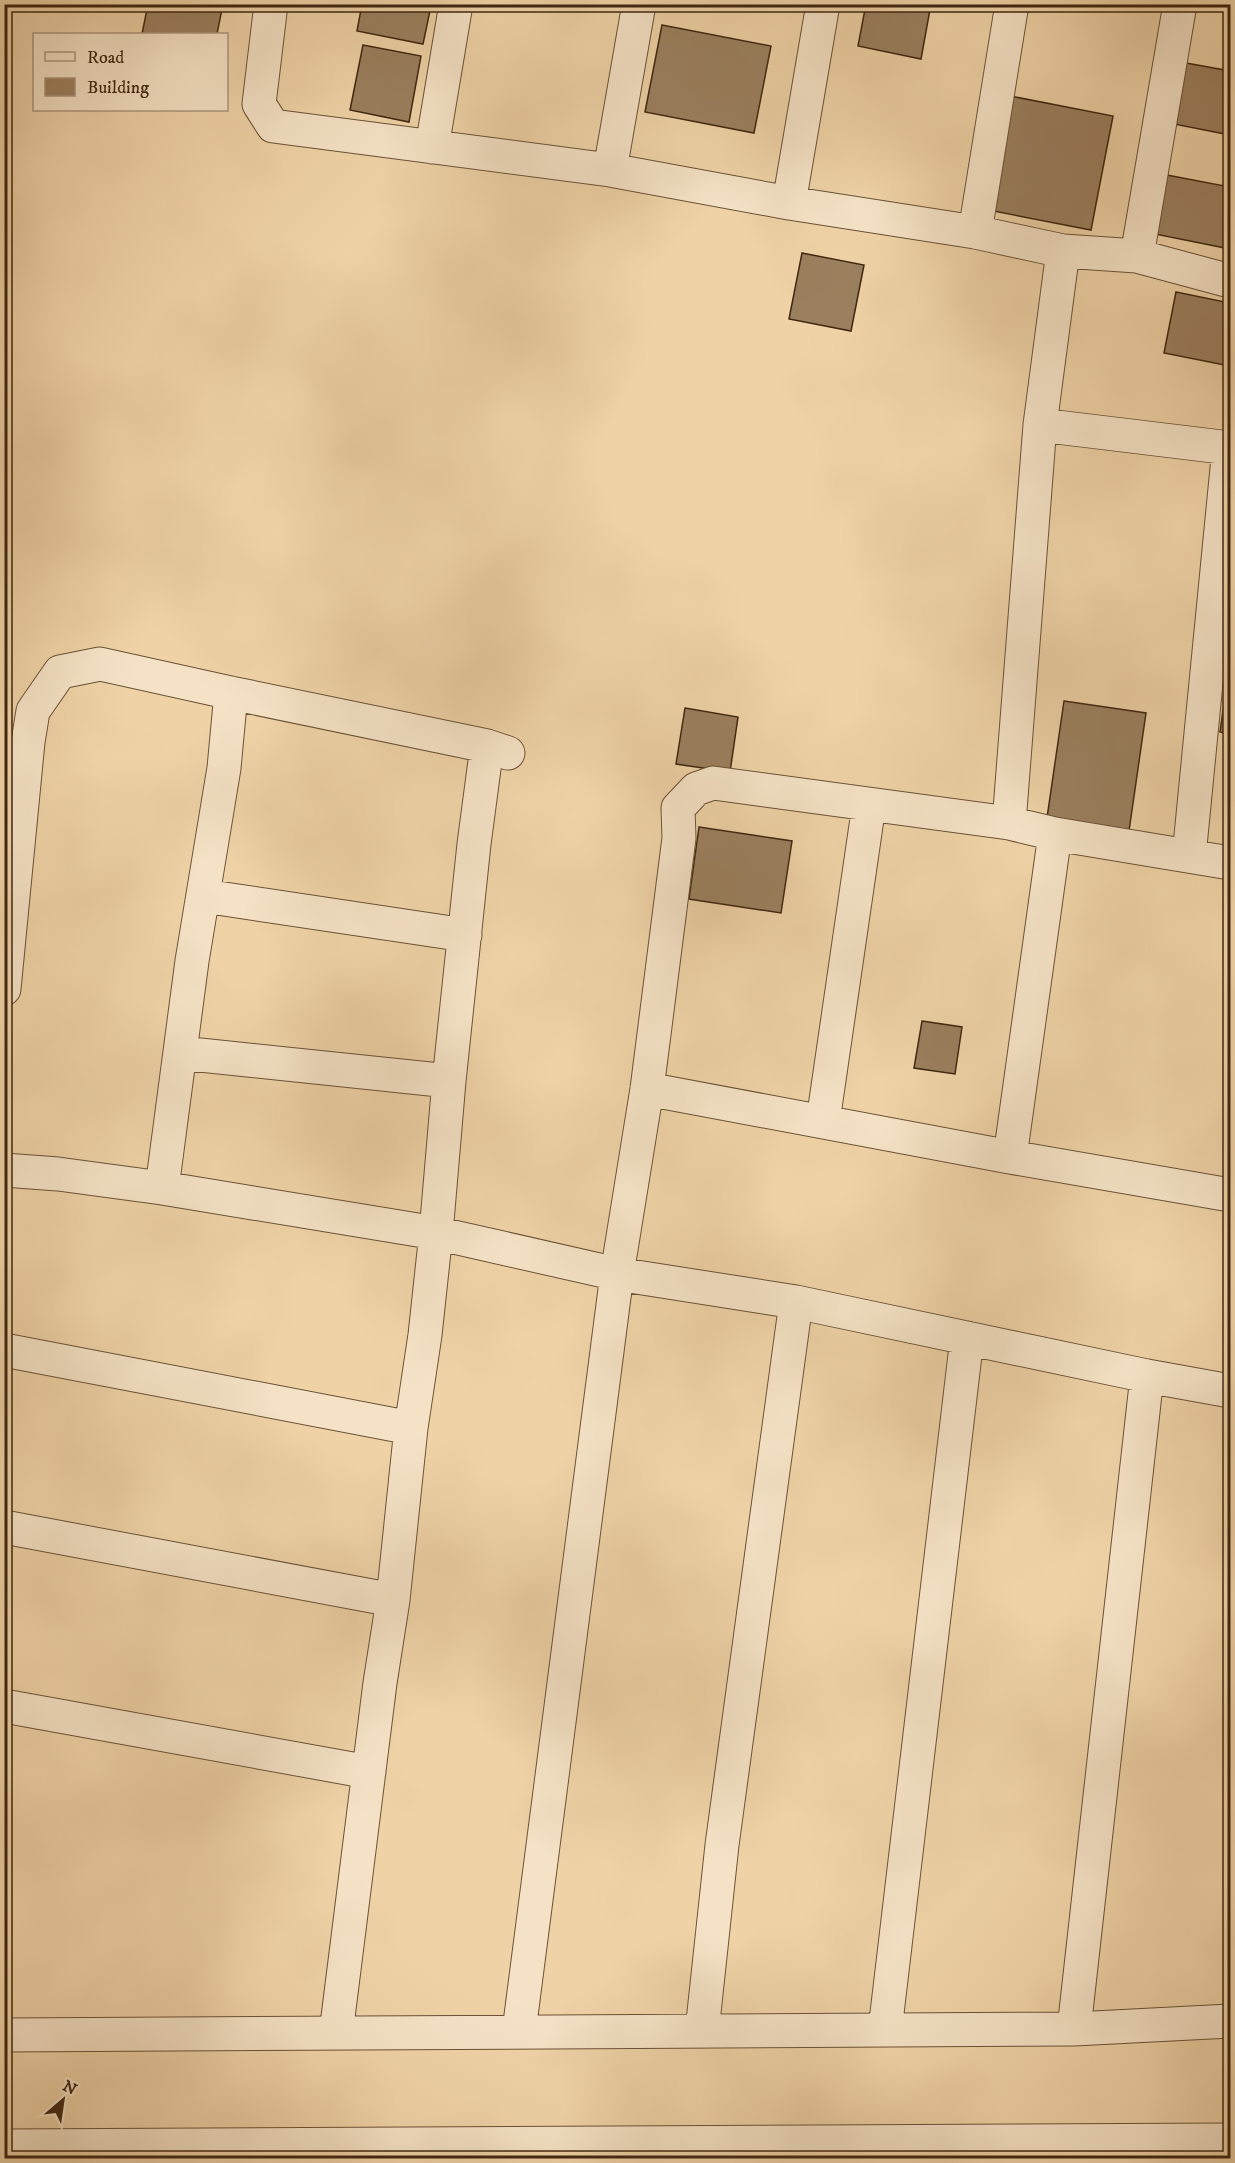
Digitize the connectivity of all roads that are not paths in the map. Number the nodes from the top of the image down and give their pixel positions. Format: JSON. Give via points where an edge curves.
{"nodes":[{"id":1,"x":271,"y":4,"type":"edge"},
{"id":2,"x":456,"y":4,"type":"edge"},
{"id":3,"x":639,"y":4,"type":"edge"},
{"id":4,"x":823,"y":4,"type":"edge"},
{"id":5,"x":1012,"y":4,"type":"edge"},
{"id":6,"x":1180,"y":4,"type":"edge"},
{"id":7,"x":432,"y":147,"type":"junction"},
{"id":8,"x":610,"y":170,"type":"junction"},
{"id":9,"x":789,"y":203,"type":"junction"},
{"id":10,"x":975,"y":232,"type":"junction"},
{"id":11,"x":1063,"y":250,"type":"junction"},
{"id":12,"x":1137,"y":256,"type":"junction"},
{"id":13,"x":1230,"y":282,"type":"edge"},
{"id":14,"x":1040,"y":426,"type":"junction"},
{"id":15,"x":1230,"y":448,"type":"edge"},
{"id":16,"x":231,"y":693,"type":"junction"},
{"id":17,"x":869,"y":805,"type":"junction"},
{"id":18,"x":1009,"y":823,"type":"junction"},
{"id":19,"x":1055,"y":834,"type":"junction"},
{"id":20,"x":1189,"y":856,"type":"junction"},
{"id":21,"x":1230,"y":863,"type":"edge"},
{"id":22,"x":204,"y":896,"type":"junction"},
{"id":23,"x":465,"y":936,"type":"junction"},
{"id":24,"x":4,"y":989,"type":"edge"},
{"id":25,"x":181,"y":1053,"type":"junction"},
{"id":26,"x":449,"y":1081,"type":"junction"},
{"id":27,"x":647,"y":1089,"type":"junction"},
{"id":28,"x":823,"y":1121,"type":"junction"},
{"id":29,"x":1010,"y":1156,"type":"junction"},
{"id":30,"x":4,"y":1170,"type":"edge"},
{"id":31,"x":162,"y":1188,"type":"junction"},
{"id":32,"x":1230,"y":1195,"type":"edge"},
{"id":33,"x":436,"y":1233,"type":"junction"},
{"id":34,"x":617,"y":1274,"type":"junction"},
{"id":35,"x":796,"y":1302,"type":"junction"},
{"id":36,"x":967,"y":1338,"type":"junction"},
{"id":37,"x":4,"y":1350,"type":"edge"},
{"id":38,"x":1147,"y":1376,"type":"junction"},
{"id":39,"x":1230,"y":1391,"type":"edge"},
{"id":40,"x":411,"y":1428,"type":"junction"},
{"id":41,"x":4,"y":1527,"type":"edge"},
{"id":42,"x":393,"y":1600,"type":"junction"},
{"id":43,"x":4,"y":1706,"type":"edge"},
{"id":44,"x":369,"y":1772,"type":"junction"},
{"id":45,"x":1230,"y":2021,"type":"edge"},
{"id":46,"x":1074,"y":2029,"type":"junction"},
{"id":47,"x":885,"y":2030,"type":"junction"},
{"id":48,"x":519,"y":2031,"type":"junction"},
{"id":49,"x":702,"y":2031,"type":"junction"},
{"id":50,"x":336,"y":2033,"type":"junction"},
{"id":51,"x":4,"y":2035,"type":"edge"},
{"id":52,"x":1230,"y":2140,"type":"edge"},
{"id":53,"x":4,"y":2146,"type":"edge"},
{"id":54,"x":667,"y":2150,"type":"edge"},
{"id":55,"x":1154,"y":2150,"type":"edge"},
{"id":56,"x":423,"y":2151,"type":"edge"}],
"edges":[{"from":1,"to":7,"type":"street","via":[[259,104],[273,126]]},
{"from":2,"to":7,"type":"street"},
{"from":3,"to":8,"type":"street"},
{"from":4,"to":9,"type":"street"},
{"from":5,"to":10,"type":"street"},
{"from":6,"to":12,"type":"street"},
{"from":7,"to":8,"type":"street"},
{"from":8,"to":9,"type":"street"},
{"from":9,"to":10,"type":"street"},
{"from":10,"to":11,"type":"street"},
{"from":11,"to":12,"type":"street"},
{"from":11,"to":14,"type":"street"},
{"from":12,"to":13,"type":"street"},
{"from":14,"to":15,"type":"street"},
{"from":14,"to":18,"type":"street"},
{"from":15,"to":20,"type":"street"},
{"from":16,"to":22,"type":"street"},
{"from":16,"to":23,"type":"street","via":[[498,750]]},
{"from":16,"to":24,"type":"street","via":[[100,664],[60,672],[33,711]]},
{"from":17,"to":18,"type":"street"},
{"from":17,"to":27,"type":"street","via":[[713,783],[696,789],[678,808],[679,838]]},
{"from":17,"to":28,"type":"street"},
{"from":18,"to":19,"type":"street"},
{"from":19,"to":20,"type":"street"},
{"from":19,"to":29,"type":"street"},
{"from":20,"to":21,"type":"street"},
{"from":22,"to":23,"type":"street"},
{"from":22,"to":25,"type":"street"},
{"from":23,"to":26,"type":"street"},
{"from":25,"to":26,"type":"street"},
{"from":25,"to":31,"type":"street"},
{"from":26,"to":33,"type":"street"},
{"from":27,"to":28,"type":"street"},
{"from":27,"to":34,"type":"street"},
{"from":28,"to":29,"type":"street"},
{"from":29,"to":32,"type":"street"},
{"from":30,"to":31,"type":"street"},
{"from":31,"to":33,"type":"street"},
{"from":33,"to":34,"type":"street"},
{"from":33,"to":40,"type":"street"},
{"from":34,"to":35,"type":"street"},
{"from":34,"to":48,"type":"street"},
{"from":35,"to":36,"type":"street"},
{"from":35,"to":49,"type":"street","via":[[722,1845]]},
{"from":36,"to":38,"type":"street"},
{"from":36,"to":47,"type":"street"},
{"from":37,"to":40,"type":"street"},
{"from":38,"to":39,"type":"street"},
{"from":38,"to":46,"type":"street"},
{"from":40,"to":42,"type":"street"},
{"from":41,"to":42,"type":"street"},
{"from":42,"to":44,"type":"street"},
{"from":43,"to":44,"type":"street"},
{"from":44,"to":50,"type":"street"},
{"from":45,"to":46,"type":"street"},
{"from":46,"to":47,"type":"street"},
{"from":47,"to":49,"type":"street"},
{"from":48,"to":49,"type":"street"},
{"from":48,"to":50,"type":"street"},
{"from":50,"to":51,"type":"street"},
{"from":52,"to":55,"type":"street"},
{"from":53,"to":56,"type":"street"},
{"from":54,"to":55,"type":"street"},
{"from":54,"to":56,"type":"street"}]}
